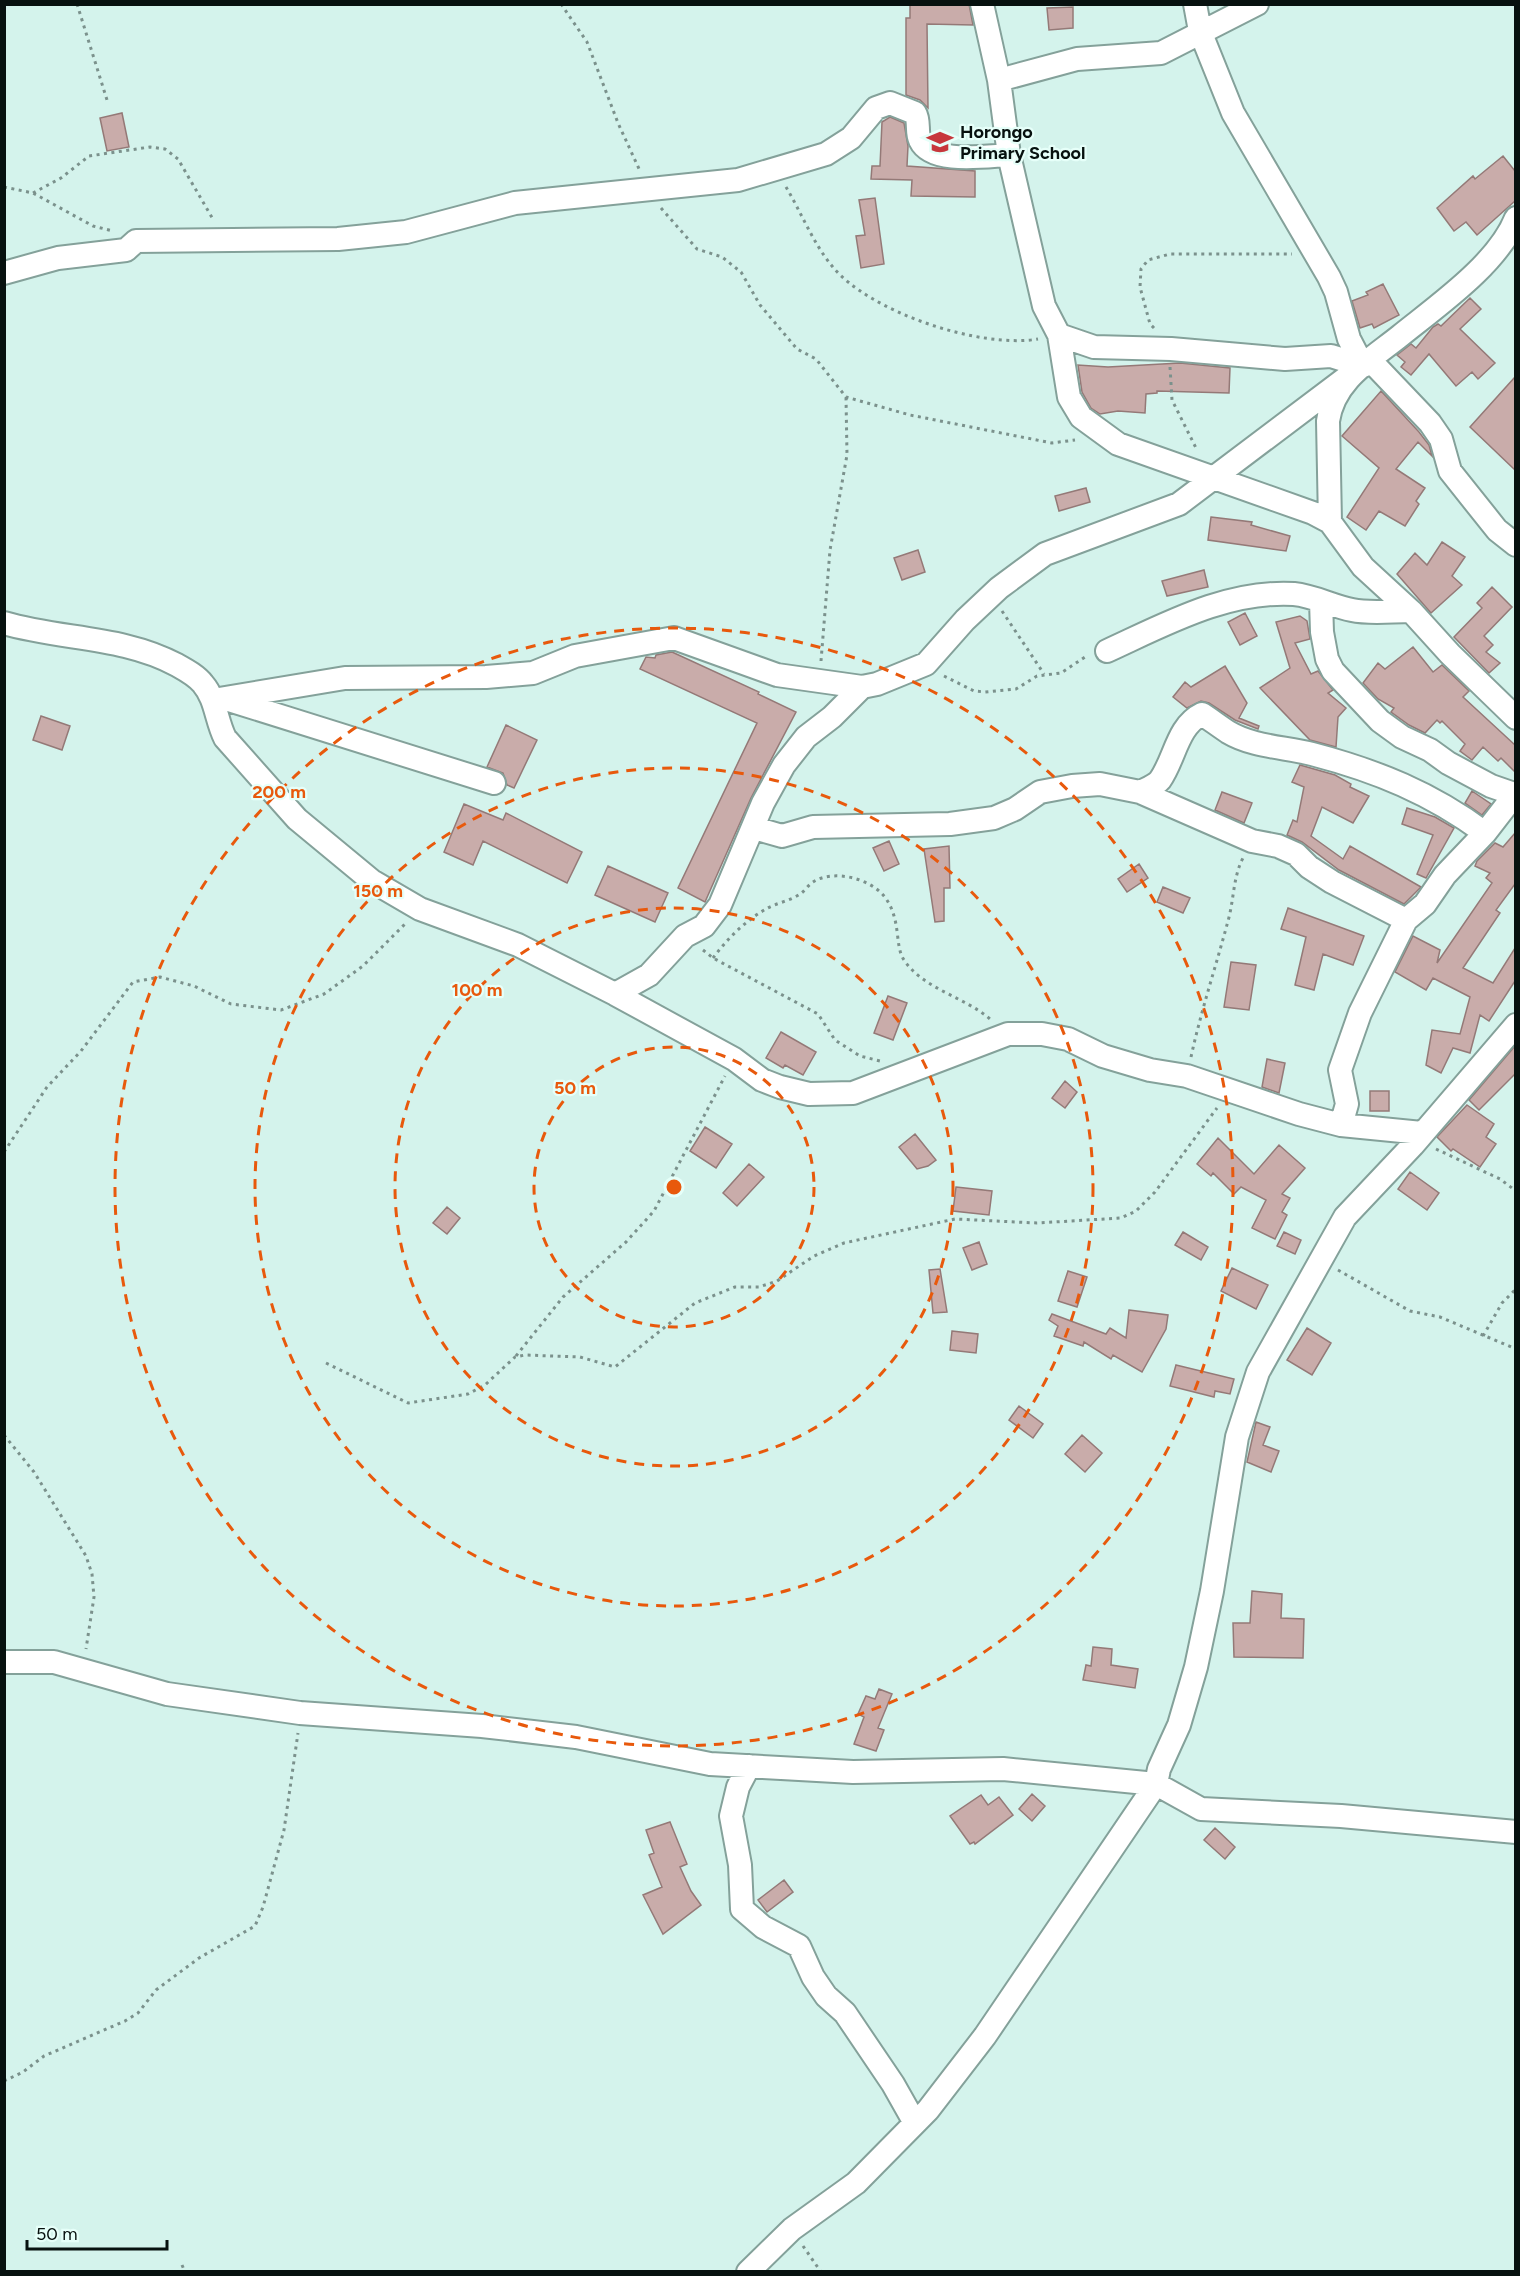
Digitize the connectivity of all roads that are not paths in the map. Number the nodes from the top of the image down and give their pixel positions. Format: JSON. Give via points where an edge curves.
{"nodes":[{"id":1,"x":982,"y":4,"type":"edge"},
{"id":2,"x":1194,"y":4,"type":"edge"},
{"id":3,"x":1257,"y":4,"type":"edge"},
{"id":4,"x":1200,"y":31,"type":"junction"},
{"id":5,"x":999,"y":80,"type":"junction"},
{"id":6,"x":1009,"y":155,"type":"junction"},
{"id":7,"x":1515,"y":218,"type":"edge"},
{"id":8,"x":4,"y":273,"type":"edge"},
{"id":9,"x":1059,"y":335,"type":"junction"},
{"id":10,"x":1361,"y":366,"type":"junction"},
{"id":11,"x":1208,"y":477,"type":"junction"},
{"id":12,"x":1330,"y":522,"type":"junction"},
{"id":13,"x":1515,"y":545,"type":"edge"},
{"id":14,"x":1321,"y":601,"type":"junction"},
{"id":15,"x":1411,"y":611,"type":"junction"},
{"id":16,"x":4,"y":623,"type":"edge"},
{"id":17,"x":1107,"y":651,"type":"road end"},
{"id":18,"x":862,"y":687,"type":"junction"},
{"id":19,"x":219,"y":699,"type":"junction"},
{"id":20,"x":1515,"y":718,"type":"edge"},
{"id":21,"x":494,"y":783,"type":"dead end"},
{"id":22,"x":1140,"y":792,"type":"junction"},
{"id":23,"x":1515,"y":794,"type":"edge"},
{"id":24,"x":754,"y":828,"type":"junction"},
{"id":25,"x":1485,"y":833,"type":"junction"},
{"id":26,"x":1406,"y":920,"type":"junction"},
{"id":27,"x":615,"y":994,"type":"junction"},
{"id":28,"x":1515,"y":1024,"type":"edge"},
{"id":29,"x":1341,"y":1125,"type":"junction"},
{"id":30,"x":1418,"y":1139,"type":"junction"},
{"id":31,"x":4,"y":1662,"type":"edge"},
{"id":32,"x":749,"y":1766,"type":"junction"},
{"id":33,"x":1156,"y":1784,"type":"junction"},
{"id":34,"x":1515,"y":1832,"type":"edge"},
{"id":35,"x":915,"y":2123,"type":"junction"},
{"id":36,"x":748,"y":2271,"type":"edge"}],
"edges":[{"from":1,"to":5,"type":"street"},
{"from":2,"to":4,"type":"street"},
{"from":3,"to":4,"type":"street"},
{"from":4,"to":5,"type":"street","via":[[1161,53],[1077,59]]},
{"from":4,"to":10,"type":"street","via":[[1233,113],[1336,292],[1348,339]]},
{"from":5,"to":6,"type":"street"},
{"from":6,"to":8,"type":"street","via":[[933,153],[920,140],[915,113],[890,104],[876,108],[851,138],[837,148],[803,163],[738,180],[515,204],[406,232],[338,239],[136,241],[126,250],[58,258]]},
{"from":6,"to":9,"type":"street","via":[[1044,306]]},
{"from":7,"to":10,"type":"street","via":[[1492,256]]},
{"from":9,"to":10,"type":"street","via":[[1094,347],[1285,358],[1331,356]]},
{"from":9,"to":11,"type":"street","via":[[1069,397],[1081,417],[1107,438]]},
{"from":10,"to":11,"type":"street"},
{"from":10,"to":12,"type":"street","via":[[1331,406],[1328,421]]},
{"from":10,"to":13,"type":"street","via":[[1430,423],[1441,439],[1450,471],[1497,530]]},
{"from":11,"to":12,"type":"street"},
{"from":11,"to":18,"type":"street","via":[[1179,504],[1045,554],[992,595],[926,664]]},
{"from":12,"to":15,"type":"street","via":[[1363,567]]},
{"from":14,"to":15,"type":"street","via":[[1353,610]]},
{"from":14,"to":17,"type":"street","via":[[1292,594],[1227,600]]},
{"from":14,"to":23,"type":"street","via":[[1327,659],[1333,671],[1380,720],[1402,737],[1474,777]]},
{"from":15,"to":20,"type":"street"},
{"from":16,"to":19,"type":"street","via":[[114,641],[155,653],[194,675]]},
{"from":18,"to":19,"type":"street","via":[[777,675],[674,638],[575,656],[533,673],[345,678]]},
{"from":18,"to":24,"type":"street","via":[[806,737],[784,765]]},
{"from":19,"to":21,"type":"street"},
{"from":19,"to":27,"type":"street","via":[[217,725],[225,738],[297,819],[372,881],[420,909],[518,945]]},
{"from":22,"to":24,"type":"street","via":[[1115,786],[1072,786],[1040,792],[994,818],[962,823],[813,827],[782,837]]},
{"from":22,"to":25,"type":"street","via":[[1160,780],[1183,732],[1202,714],[1250,740],[1311,754],[1425,793]]},
{"from":22,"to":26,"type":"street","via":[[1252,840],[1296,854],[1332,882]]},
{"from":23,"to":25,"type":"street"},
{"from":24,"to":27,"type":"street","via":[[720,904],[704,926],[685,936],[649,975]]},
{"from":25,"to":26,"type":"street","via":[[1444,875],[1425,904]]},
{"from":26,"to":29,"type":"street","via":[[1360,1012],[1340,1070],[1347,1104]]},
{"from":27,"to":29,"type":"street","via":[[734,1059],[762,1080],[809,1094],[854,1093],[1008,1034],[1042,1034],[1068,1039],[1103,1056],[1187,1076],[1230,1093]]},
{"from":28,"to":30,"type":"street"},
{"from":29,"to":30,"type":"street"},
{"from":30,"to":33,"type":"street","via":[[1345,1216],[1258,1372],[1237,1437],[1196,1667]]},
{"from":31,"to":32,"type":"street","via":[[54,1662],[166,1694],[300,1713],[576,1737],[661,1756]]},
{"from":32,"to":33,"type":"street","via":[[853,1772],[1003,1769]]},
{"from":32,"to":35,"type":"street","via":[[738,1787],[731,1816],[740,1865],[742,1909],[763,1927],[799,1946],[813,1977],[845,2013]]},
{"from":33,"to":34,"type":"street","via":[[1201,1809],[1341,1816]]},
{"from":33,"to":35,"type":"street","via":[[985,2036]]},
{"from":35,"to":36,"type":"street","via":[[856,2183],[792,2229]]}]}
